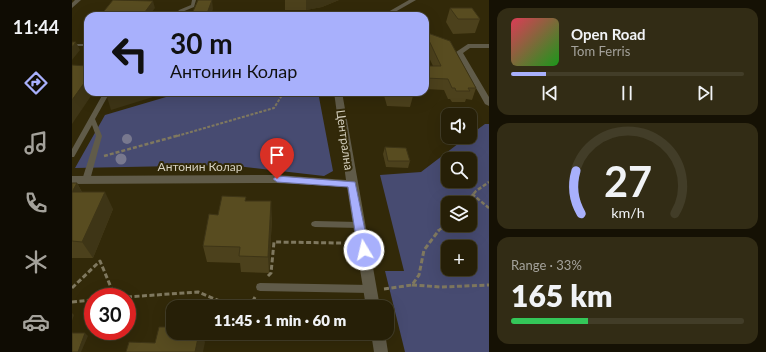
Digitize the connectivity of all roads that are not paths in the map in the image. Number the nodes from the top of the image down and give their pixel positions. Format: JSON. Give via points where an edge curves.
{"nodes":[{"id":1,"x":78,"y":0,"type":"edge"},
{"id":2,"x":194,"y":0,"type":"edge"},
{"id":3,"x":413,"y":0,"type":"edge"},
{"id":4,"x":72,"y":6,"type":"edge"},
{"id":5,"x":179,"y":12,"type":"edge"},
{"id":6,"x":391,"y":12,"type":"edge"},
{"id":7,"x":72,"y":45,"type":"edge"},
{"id":8,"x":84,"y":45,"type":"edge"},
{"id":9,"x":489,"y":46,"type":"edge"},
{"id":10,"x":104,"y":96,"type":"edge"},
{"id":11,"x":339,"y":96,"type":"edge"},
{"id":12,"x":489,"y":104,"type":"edge"},
{"id":13,"x":92,"y":119,"type":"junction"},
{"id":14,"x":72,"y":155,"type":"edge"},
{"id":15,"x":72,"y":180,"type":"edge"},
{"id":16,"x":86,"y":180,"type":"junction"},
{"id":17,"x":352,"y":184,"type":"junction"},
{"id":18,"x":315,"y":224,"type":"dead end"},
{"id":19,"x":360,"y":225,"type":"junction"},
{"id":20,"x":260,"y":287,"type":"road end"},
{"id":21,"x":370,"y":289,"type":"junction"},
{"id":22,"x":372,"y":300,"type":"edge"},
{"id":23,"x":379,"y":340,"type":"edge"},
{"id":24,"x":381,"y":352,"type":"edge"}],
"edges":[{"from":1,"to":4,"type":"street"},
{"from":2,"to":5,"type":"lane","via":[[193,6]]},
{"from":3,"to":6,"type":"street"},
{"from":7,"to":8,"type":"lane"},
{"from":9,"to":12,"type":"street","via":[[468,46],[456,50]]},
{"from":10,"to":13,"type":"lane"},
{"from":11,"to":17,"type":"street","name":"Централна"},
{"from":13,"to":14,"type":"lane"},
{"from":13,"to":16,"type":"lane","via":[[99,136]]},
{"from":15,"to":16,"type":"street","name":"Антонин Колар"},
{"from":16,"to":17,"type":"street","name":"Антонин Колар","via":[[277,179]]},
{"from":17,"to":19,"type":"street","name":"Централна"},
{"from":18,"to":19,"type":"lane"},
{"from":19,"to":21,"type":"street","name":"Централна"},
{"from":20,"to":21,"type":"lane"},
{"from":21,"to":22,"type":"street","name":"Централна"},
{"from":23,"to":24,"type":"street"}]}
